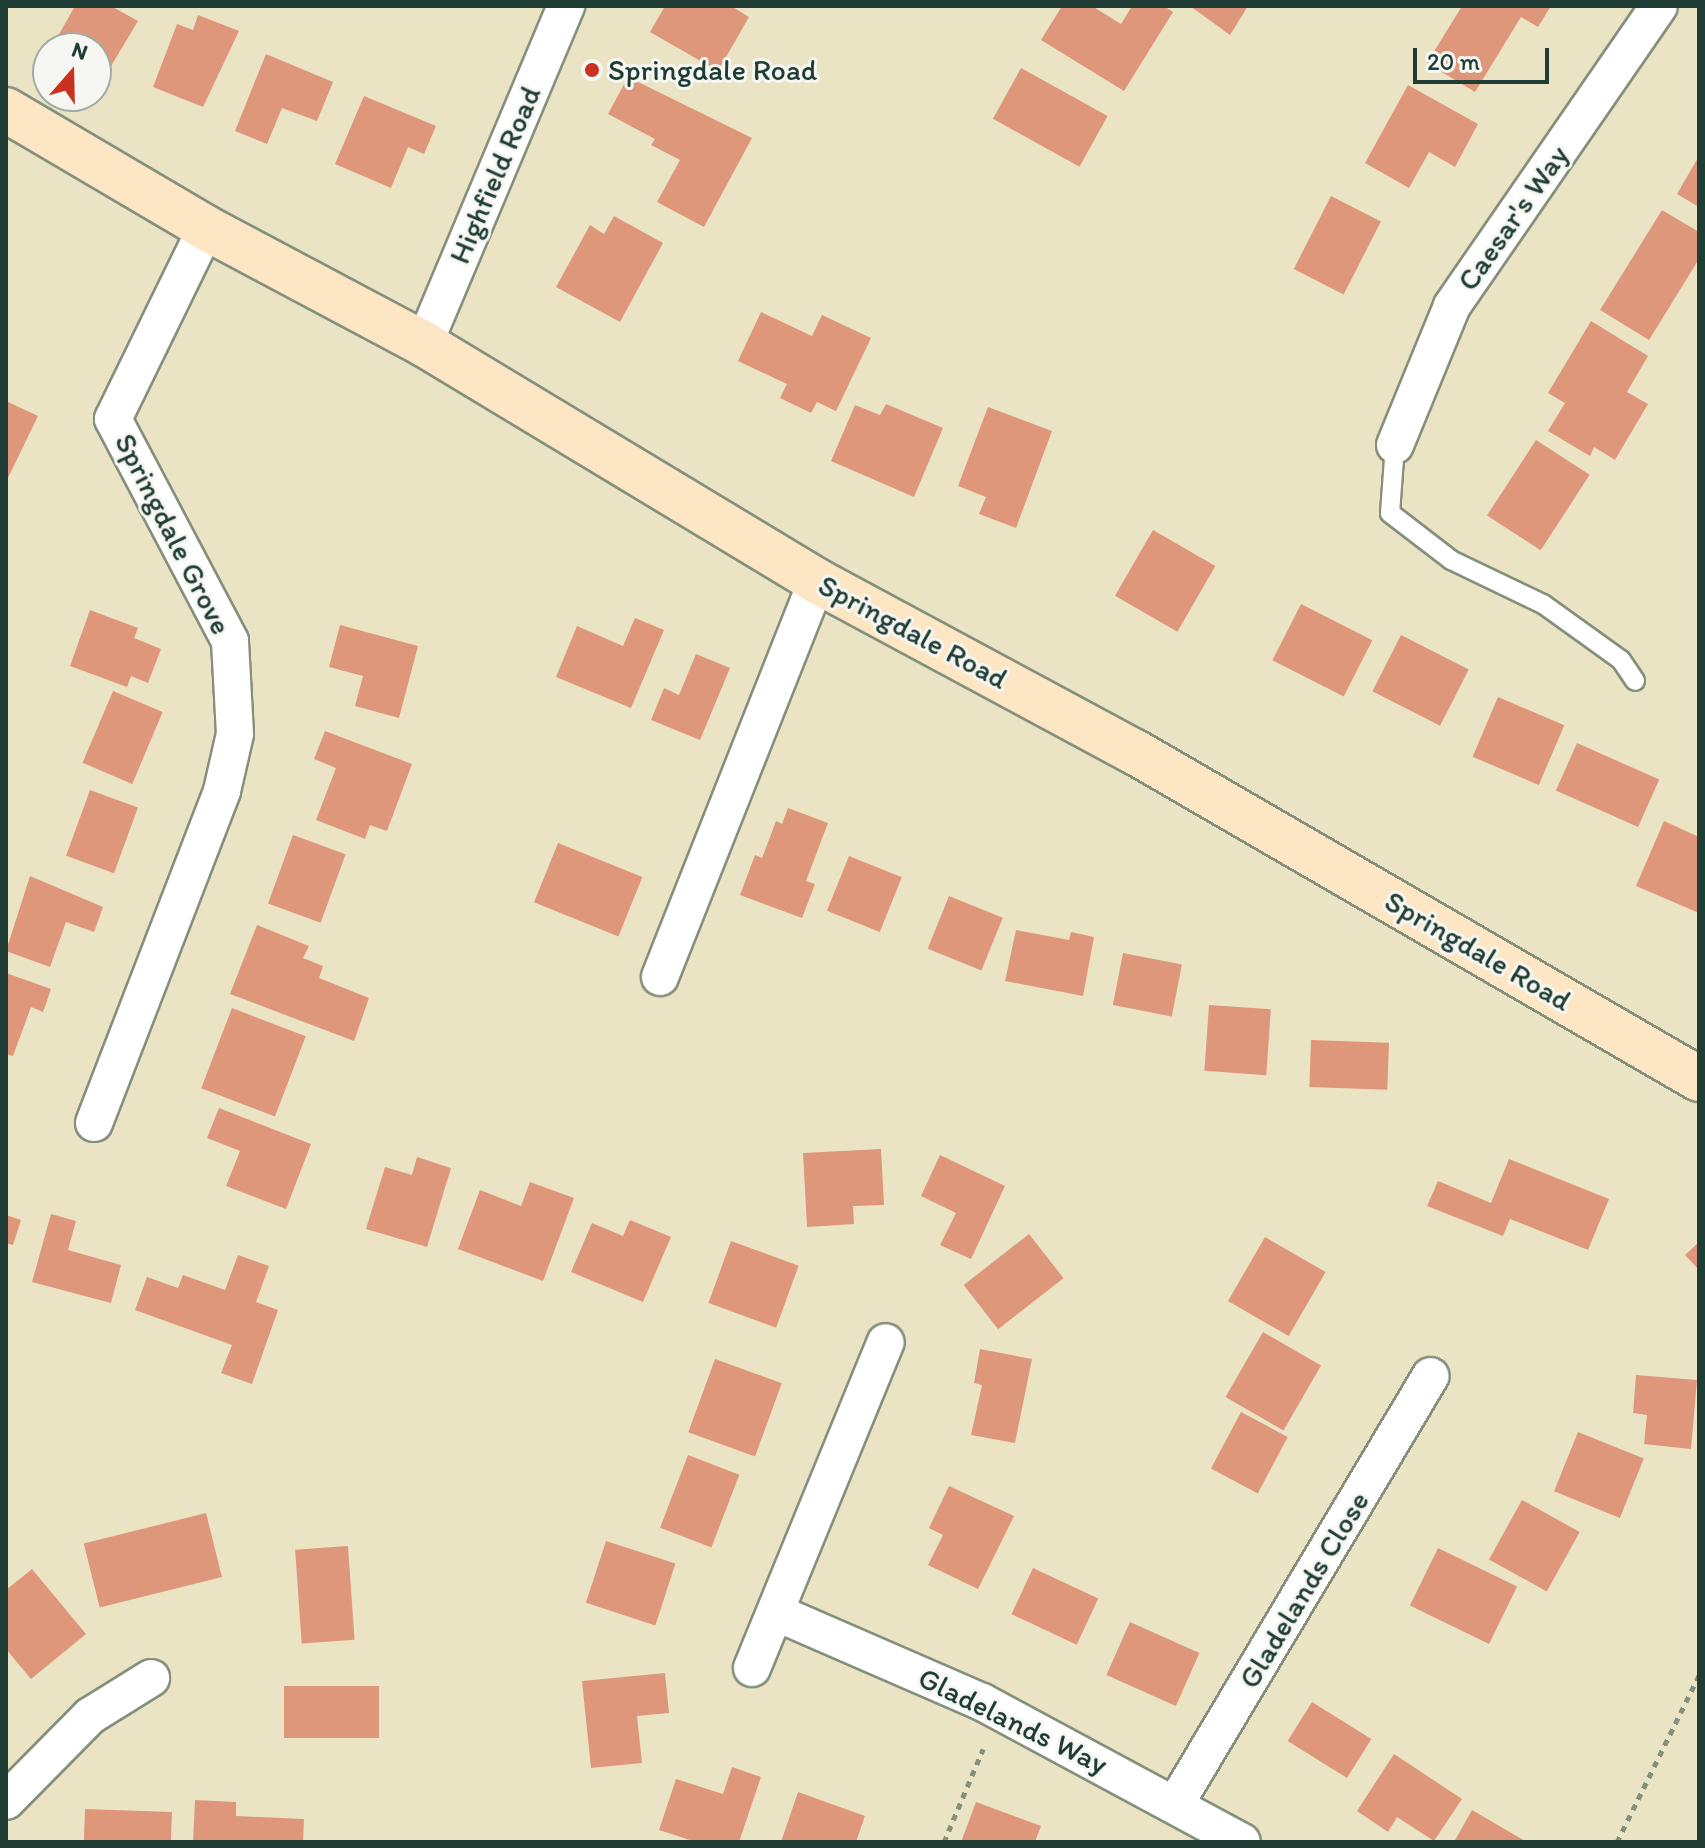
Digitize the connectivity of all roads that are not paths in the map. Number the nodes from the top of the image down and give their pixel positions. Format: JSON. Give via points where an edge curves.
{"nodes":[{"id":1,"x":566,"y":6,"type":"edge"},
{"id":2,"x":1659,"y":6,"type":"edge"},
{"id":3,"x":6,"y":110,"type":"edge"},
{"id":4,"x":206,"y":228,"type":"junction"},
{"id":5,"x":424,"y":344,"type":"junction"},
{"id":6,"x":1395,"y":445,"type":"joint"},
{"id":7,"x":817,"y":581,"type":"junction"},
{"id":8,"x":1635,"y":681,"type":"dead end"},
{"id":9,"x":660,"y":977,"type":"dead end"},
{"id":10,"x":1699,"y":1079,"type":"edge"},
{"id":11,"x":94,"y":1123,"type":"dead end"},
{"id":12,"x":886,"y":1342,"type":"dead end"},
{"id":13,"x":1431,"y":1376,"type":"dead end"},
{"id":14,"x":777,"y":1613,"type":"junction"},
{"id":15,"x":752,"y":1668,"type":"dead end"},
{"id":16,"x":151,"y":1678,"type":"dead end"},
{"id":17,"x":6,"y":1801,"type":"edge"},
{"id":18,"x":1176,"y":1803,"type":"junction"},
{"id":19,"x":1242,"y":1842,"type":"edge"}],
"edges":[{"from":1,"to":5,"type":"street","name":"Highfield Road"},
{"from":2,"to":6,"type":"street","name":"Caesar's Way","via":[[1452,306]]},
{"from":3,"to":4,"type":"street","name":"Springdale Road"},
{"from":4,"to":5,"type":"street","name":"Springdale Road"},
{"from":4,"to":11,"type":"street","name":"Springdale Grove","via":[[113,419],[230,641],[235,734],[222,791]]},
{"from":5,"to":7,"type":"street","name":"Springdale Road"},
{"from":6,"to":8,"type":"lane","via":[[1390,513],[1451,560],[1543,604],[1621,660]]},
{"from":7,"to":9,"type":"street"},
{"from":7,"to":10,"type":"street","name":"Springdale Road","via":[[1135,752]]},
{"from":12,"to":14,"type":"street"},
{"from":13,"to":18,"type":"street","name":"Gladelands Close"},
{"from":14,"to":15,"type":"street"},
{"from":14,"to":18,"type":"street","name":"Gladelands Way","via":[[999,1711]]},
{"from":16,"to":17,"type":"street","via":[[90,1716]]},
{"from":18,"to":19,"type":"street","name":"Gladelands Way"}]}
